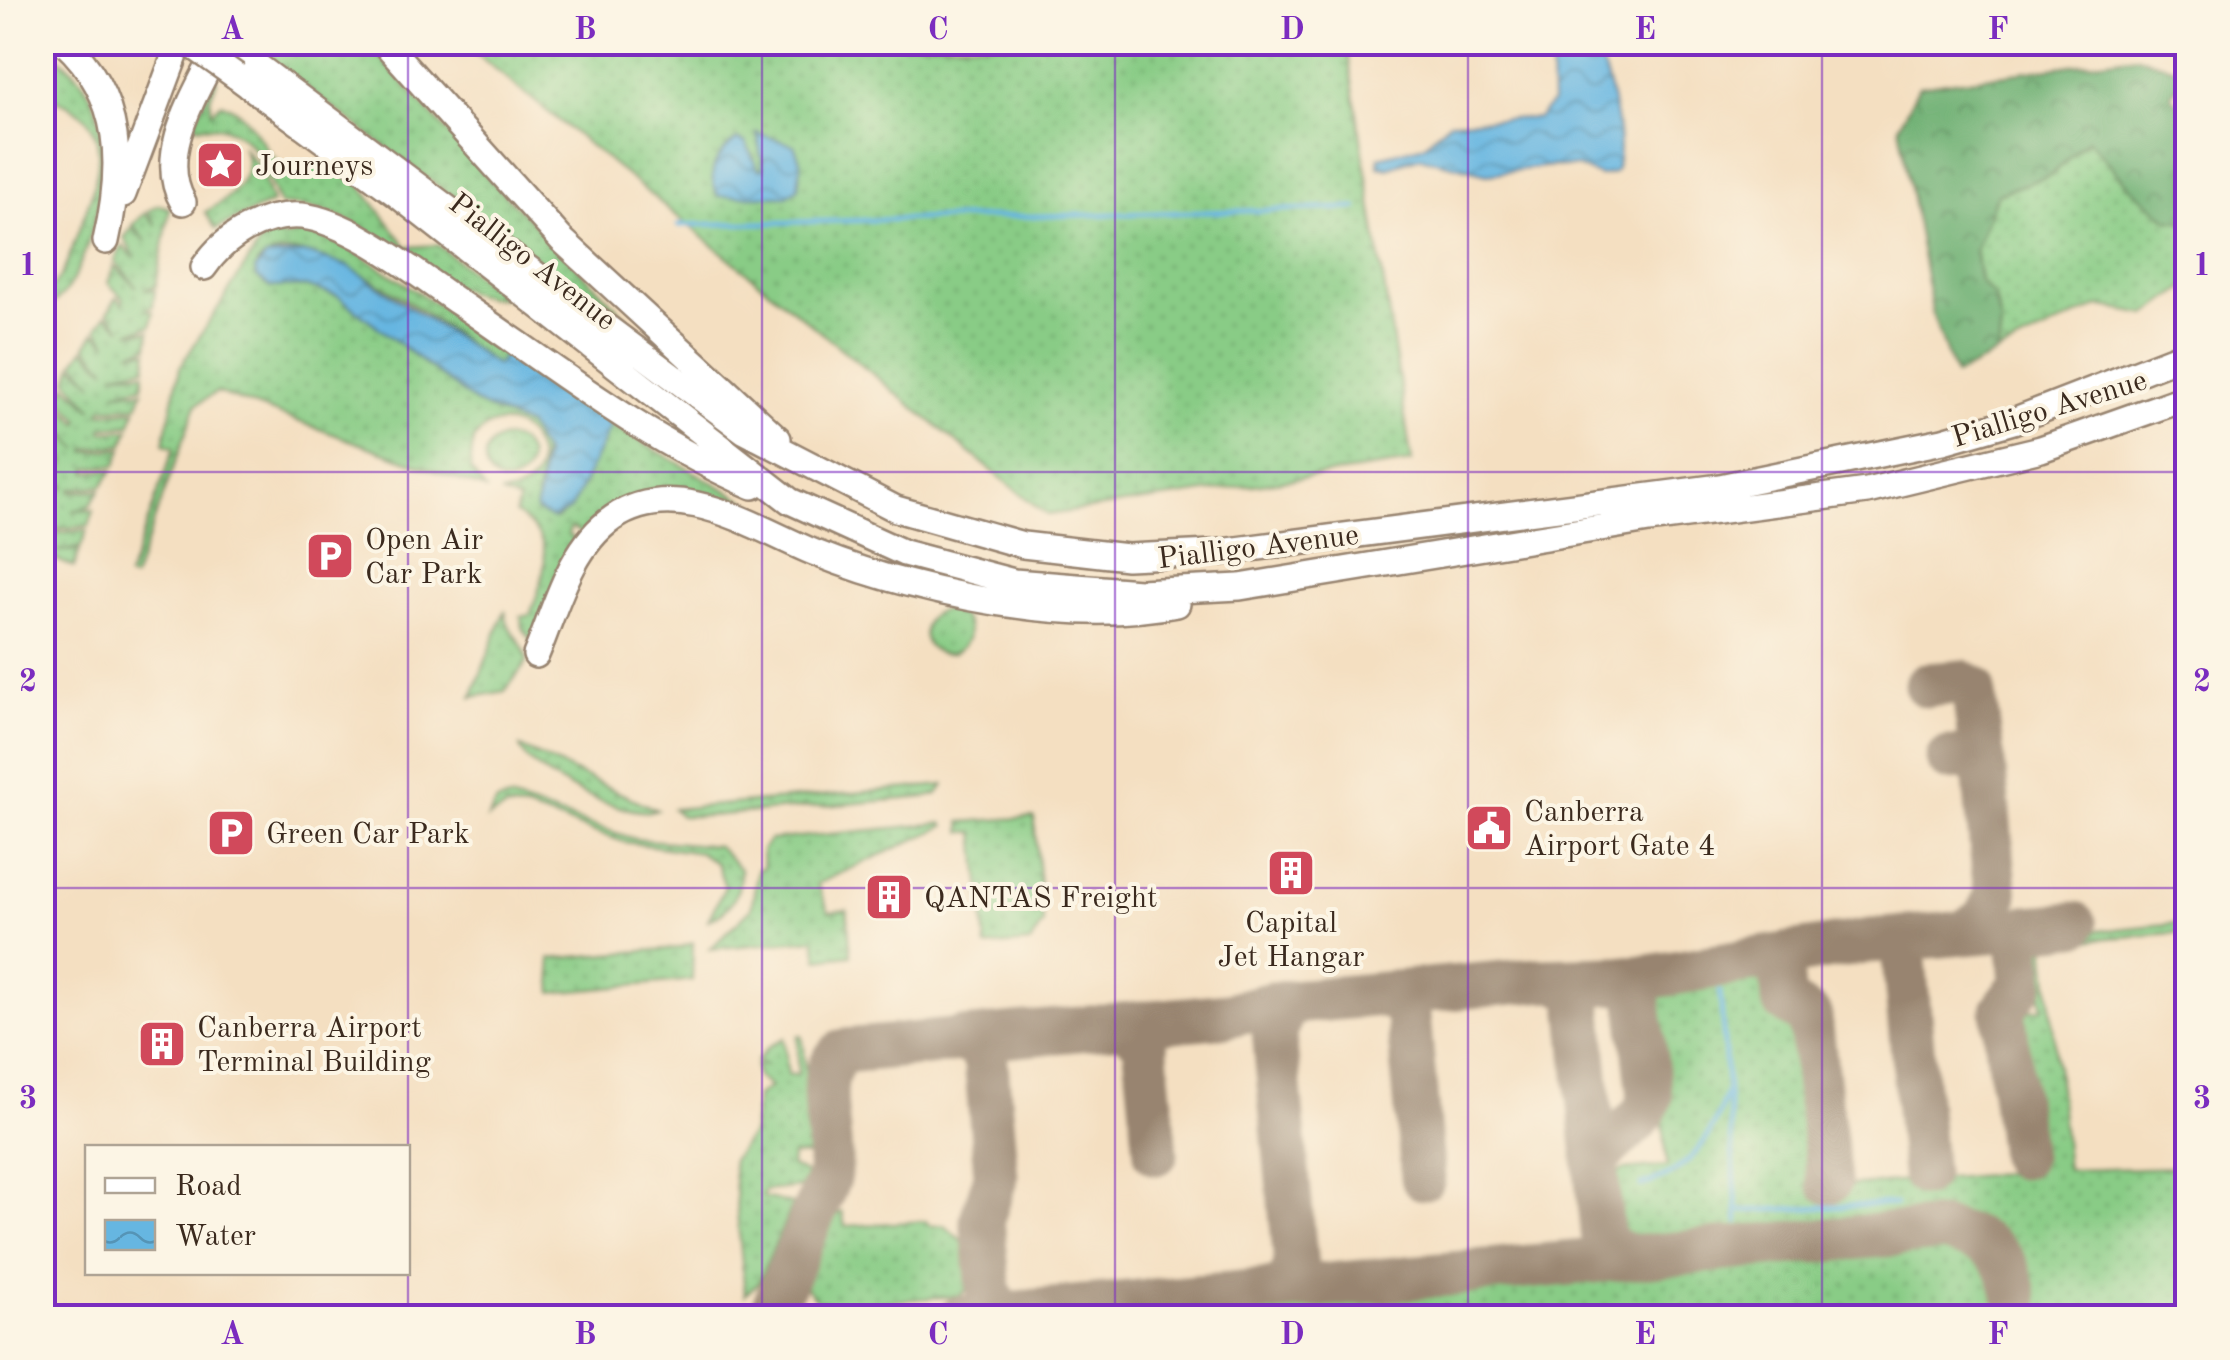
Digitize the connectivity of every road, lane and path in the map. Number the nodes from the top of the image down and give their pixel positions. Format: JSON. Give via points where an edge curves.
{"nodes":[{"id":1,"x":64,"y":42,"type":"edge"},
{"id":2,"x":184,"y":42,"type":"edge"},
{"id":3,"x":223,"y":42,"type":"edge"},
{"id":4,"x":384,"y":42,"type":"edge"},
{"id":5,"x":245,"y":70,"type":"junction"},
{"id":6,"x":183,"y":202,"type":"dead end"},
{"id":7,"x":204,"y":267,"type":"dead end"},
{"id":8,"x":2188,"y":353,"type":"edge"},
{"id":9,"x":2188,"y":397,"type":"edge"},
{"id":10,"x":796,"y":456,"type":"junction"},
{"id":11,"x":790,"y":502,"type":"junction"},
{"id":12,"x":1240,"y":587,"type":"junction"},
{"id":13,"x":536,"y":655,"type":"dead end"}],
"edges":[{"from":1,"to":2,"type":"main road","via":[[92,73],[114,124],[118,172],[106,241]]},
{"from":2,"to":5,"type":"main road","name":"Pialligo Avenue","bridge":true},
{"from":3,"to":5,"type":"main road","name":"Pialligo Avenue"},
{"from":3,"to":6,"type":"main road","via":[[177,141],[174,180]]},
{"from":4,"to":10,"type":"main road","via":[[561,239]]},
{"from":5,"to":10,"type":"main road","name":"Pialligo Avenue","via":[[516,256],[693,396]]},
{"from":5,"to":11,"type":"main road","name":"Pialligo Avenue"},
{"from":7,"to":11,"type":"main road","via":[[227,241],[259,223],[294,216],[334,225],[632,421],[710,467]]},
{"from":8,"to":10,"type":"main road","name":"Pialligo Avenue","via":[[2013,421],[1877,456],[1720,487],[1212,553],[1094,555],[980,536],[896,508]]},
{"from":9,"to":12,"type":"main road","name":"Pialligo Avenue","via":[[2041,449],[1867,491]]},
{"from":11,"to":12,"type":"main road","name":"Pialligo Avenue","via":[[904,553],[1014,582],[1125,592]]},
{"from":12,"to":13,"type":"main road","via":[[1132,610],[978,598],[878,576],[703,506],[656,502],[626,510],[592,538]]}]}
